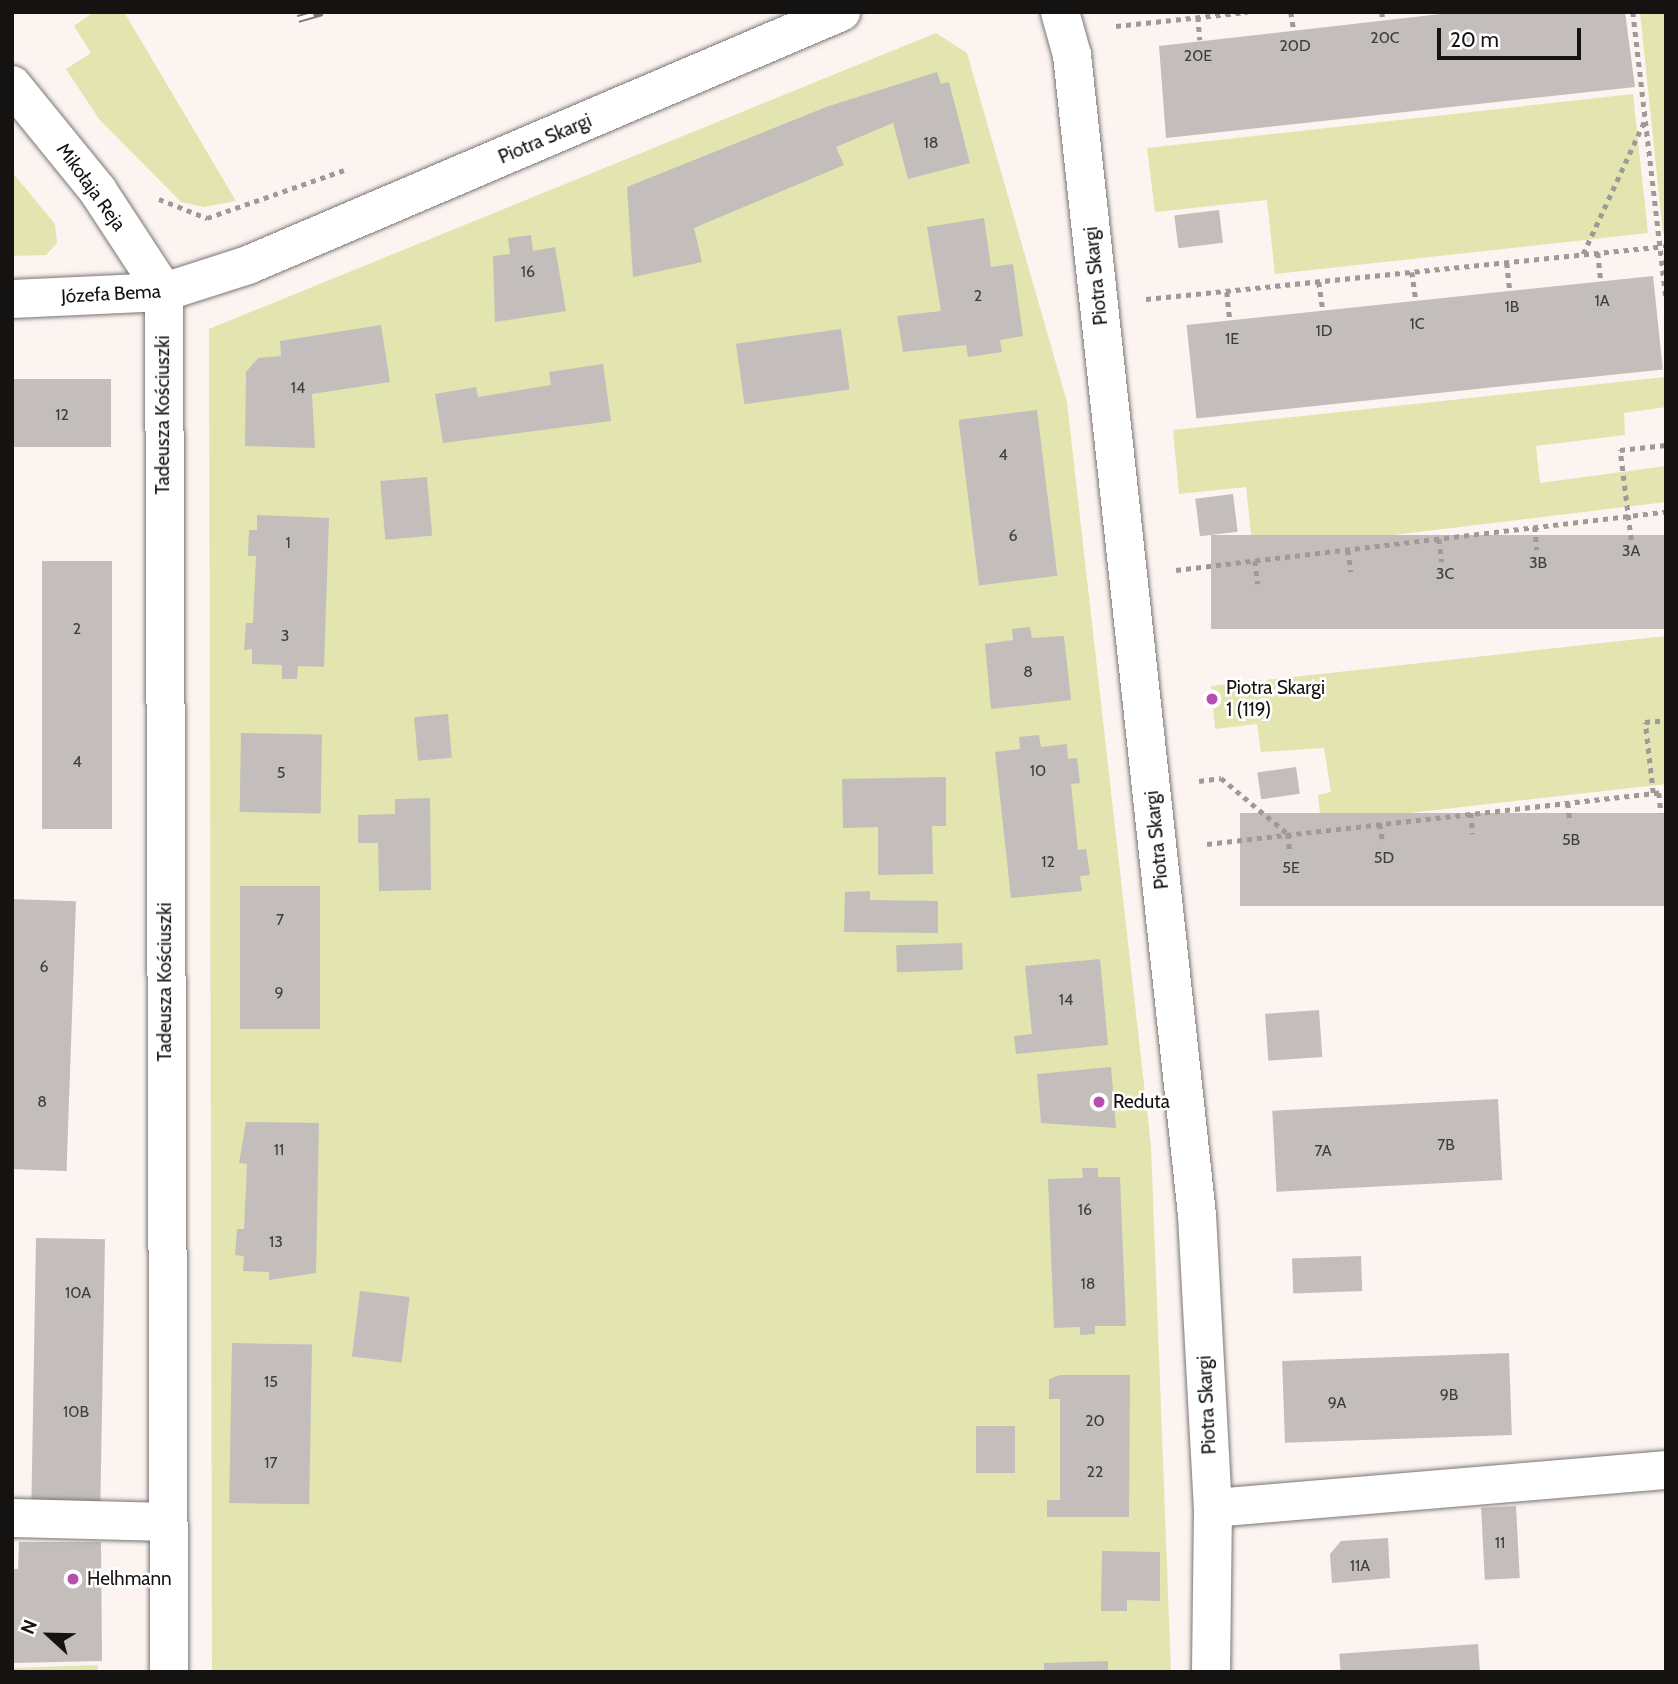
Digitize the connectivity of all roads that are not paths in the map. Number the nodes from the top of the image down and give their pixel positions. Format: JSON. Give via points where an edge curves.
{"nodes":[{"id":1,"x":841,"y":12,"type":"edge"},
{"id":2,"x":1060,"y":12,"type":"edge"},
{"id":3,"x":12,"y":85,"type":"edge"},
{"id":4,"x":248,"y":265,"type":"joint"},
{"id":5,"x":164,"y":292,"type":"junction"},
{"id":6,"x":12,"y":299,"type":"edge"},
{"id":7,"x":1666,"y":1470,"type":"edge"},
{"id":8,"x":1213,"y":1508,"type":"junction"},
{"id":9,"x":12,"y":1518,"type":"edge"},
{"id":10,"x":168,"y":1522,"type":"junction"},
{"id":11,"x":169,"y":1672,"type":"edge"},
{"id":12,"x":1211,"y":1672,"type":"edge"}],
"edges":[{"from":1,"to":4,"type":"street","name":"Piotra Skargi"},
{"from":2,"to":8,"type":"street","name":"Piotra Skargi","via":[[1073,69],[1197,1215]]},
{"from":3,"to":5,"type":"street","name":"Mikołaja Reja","via":[[98,191]]},
{"from":4,"to":5,"type":"street","name":"Józefa Bema"},
{"from":5,"to":6,"type":"street","name":"Józefa Bema"},
{"from":5,"to":10,"type":"street","name":"Tadeusza Kościuszki"},
{"from":7,"to":8,"type":"street"},
{"from":8,"to":12,"type":"street","name":"Piotra Skargi"},
{"from":9,"to":10,"type":"street"},
{"from":10,"to":11,"type":"street","name":"Tadeusza Kościuszki"}]}
